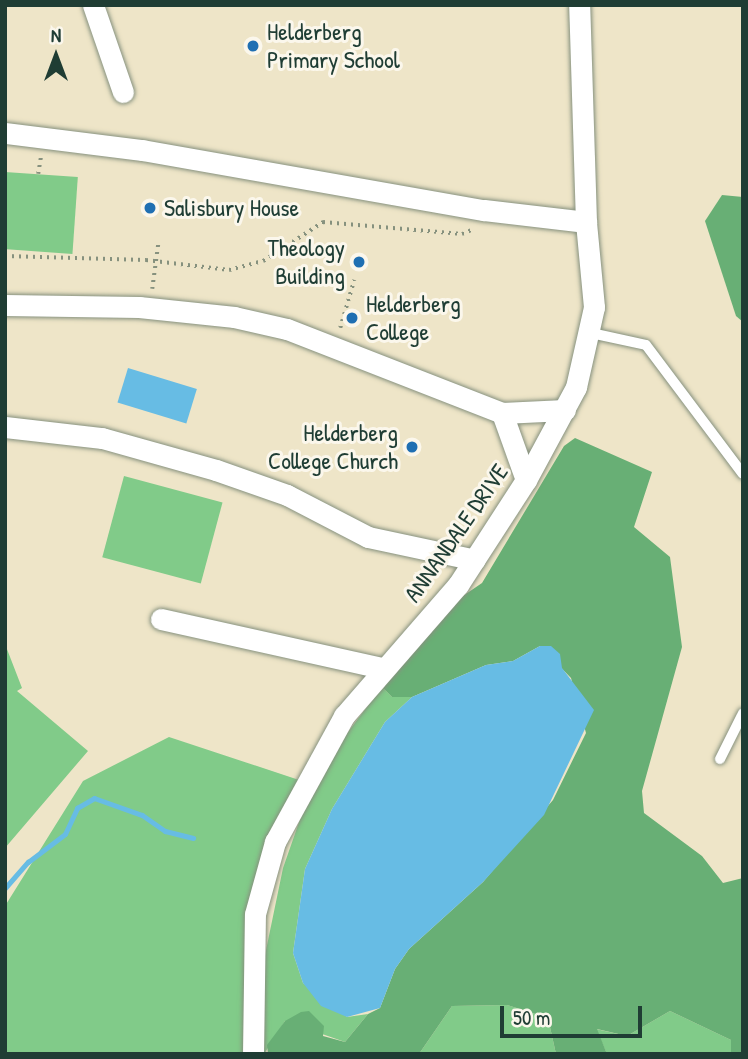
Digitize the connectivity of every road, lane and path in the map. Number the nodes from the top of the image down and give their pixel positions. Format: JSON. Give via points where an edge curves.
{"nodes":[{"id":1,"x":93,"y":5,"type":"edge"},
{"id":2,"x":579,"y":5,"type":"edge"},
{"id":3,"x":122,"y":92,"type":"dead end"},
{"id":4,"x":5,"y":133,"type":"edge"},
{"id":5,"x":39,"y":168,"type":"dead end"},
{"id":6,"x":38,"y":174,"type":"dead end"},
{"id":7,"x":509,"y":214,"type":"junction"},
{"id":8,"x":586,"y":222,"type":"junction"},
{"id":9,"x":158,"y":244,"type":"dead end"},
{"id":10,"x":5,"y":256,"type":"edge"},
{"id":11,"x":155,"y":261,"type":"junction"},
{"id":12,"x":354,"y":280,"type":"dead end"},
{"id":13,"x":151,"y":294,"type":"dead end"},
{"id":14,"x":5,"y":305,"type":"edge"},
{"id":15,"x":591,"y":332,"type":"junction"},
{"id":16,"x":334,"y":346,"type":"junction"},
{"id":17,"x":565,"y":410,"type":"junction"},
{"id":18,"x":502,"y":413,"type":"junction"},
{"id":19,"x":5,"y":427,"type":"edge"},
{"id":20,"x":743,"y":474,"type":"edge"},
{"id":21,"x":526,"y":480,"type":"junction"},
{"id":22,"x":475,"y":560,"type":"junction"},
{"id":23,"x":161,"y":620,"type":"dead end"},
{"id":24,"x":382,"y":668,"type":"junction"},
{"id":25,"x":743,"y":713,"type":"edge"},
{"id":26,"x":720,"y":758,"type":"dead end"},
{"id":27,"x":253,"y":1054,"type":"edge"}],
"edges":[{"from":1,"to":3,"type":"street"},
{"from":2,"to":8,"type":"street","name":"ANNANDALE DRIVE"},
{"from":4,"to":7,"type":"street","via":[[142,150]]},
{"from":5,"to":6,"type":"path"},
{"from":7,"to":8,"type":"street"},
{"from":7,"to":11,"type":"path","via":[[462,234],[323,222],[263,261],[241,268],[217,270]]},
{"from":8,"to":15,"type":"street","name":"ANNANDALE DRIVE","via":[[594,307]]},
{"from":9,"to":11,"type":"path"},
{"from":10,"to":11,"type":"path"},
{"from":11,"to":13,"type":"path"},
{"from":12,"to":16,"type":"path"},
{"from":14,"to":16,"type":"street","via":[[139,307],[234,317]]},
{"from":15,"to":17,"type":"street","name":"ANNANDALE DRIVE"},
{"from":15,"to":20,"type":"lane","via":[[646,345]]},
{"from":16,"to":18,"type":"street"},
{"from":17,"to":18,"type":"street"},
{"from":17,"to":21,"type":"street","name":"ANNANDALE DRIVE"},
{"from":18,"to":21,"type":"street"},
{"from":19,"to":22,"type":"street","via":[[102,438],[204,466],[287,495],[368,537]]},
{"from":21,"to":22,"type":"street","name":"ANNANDALE DRIVE"},
{"from":22,"to":24,"type":"street","name":"ANNANDALE DRIVE","via":[[432,617]]},
{"from":23,"to":24,"type":"street"},
{"from":24,"to":27,"type":"street","name":"ANNANDALE DRIVE","via":[[344,716],[275,842],[255,914]]},
{"from":25,"to":26,"type":"lane"}]}
